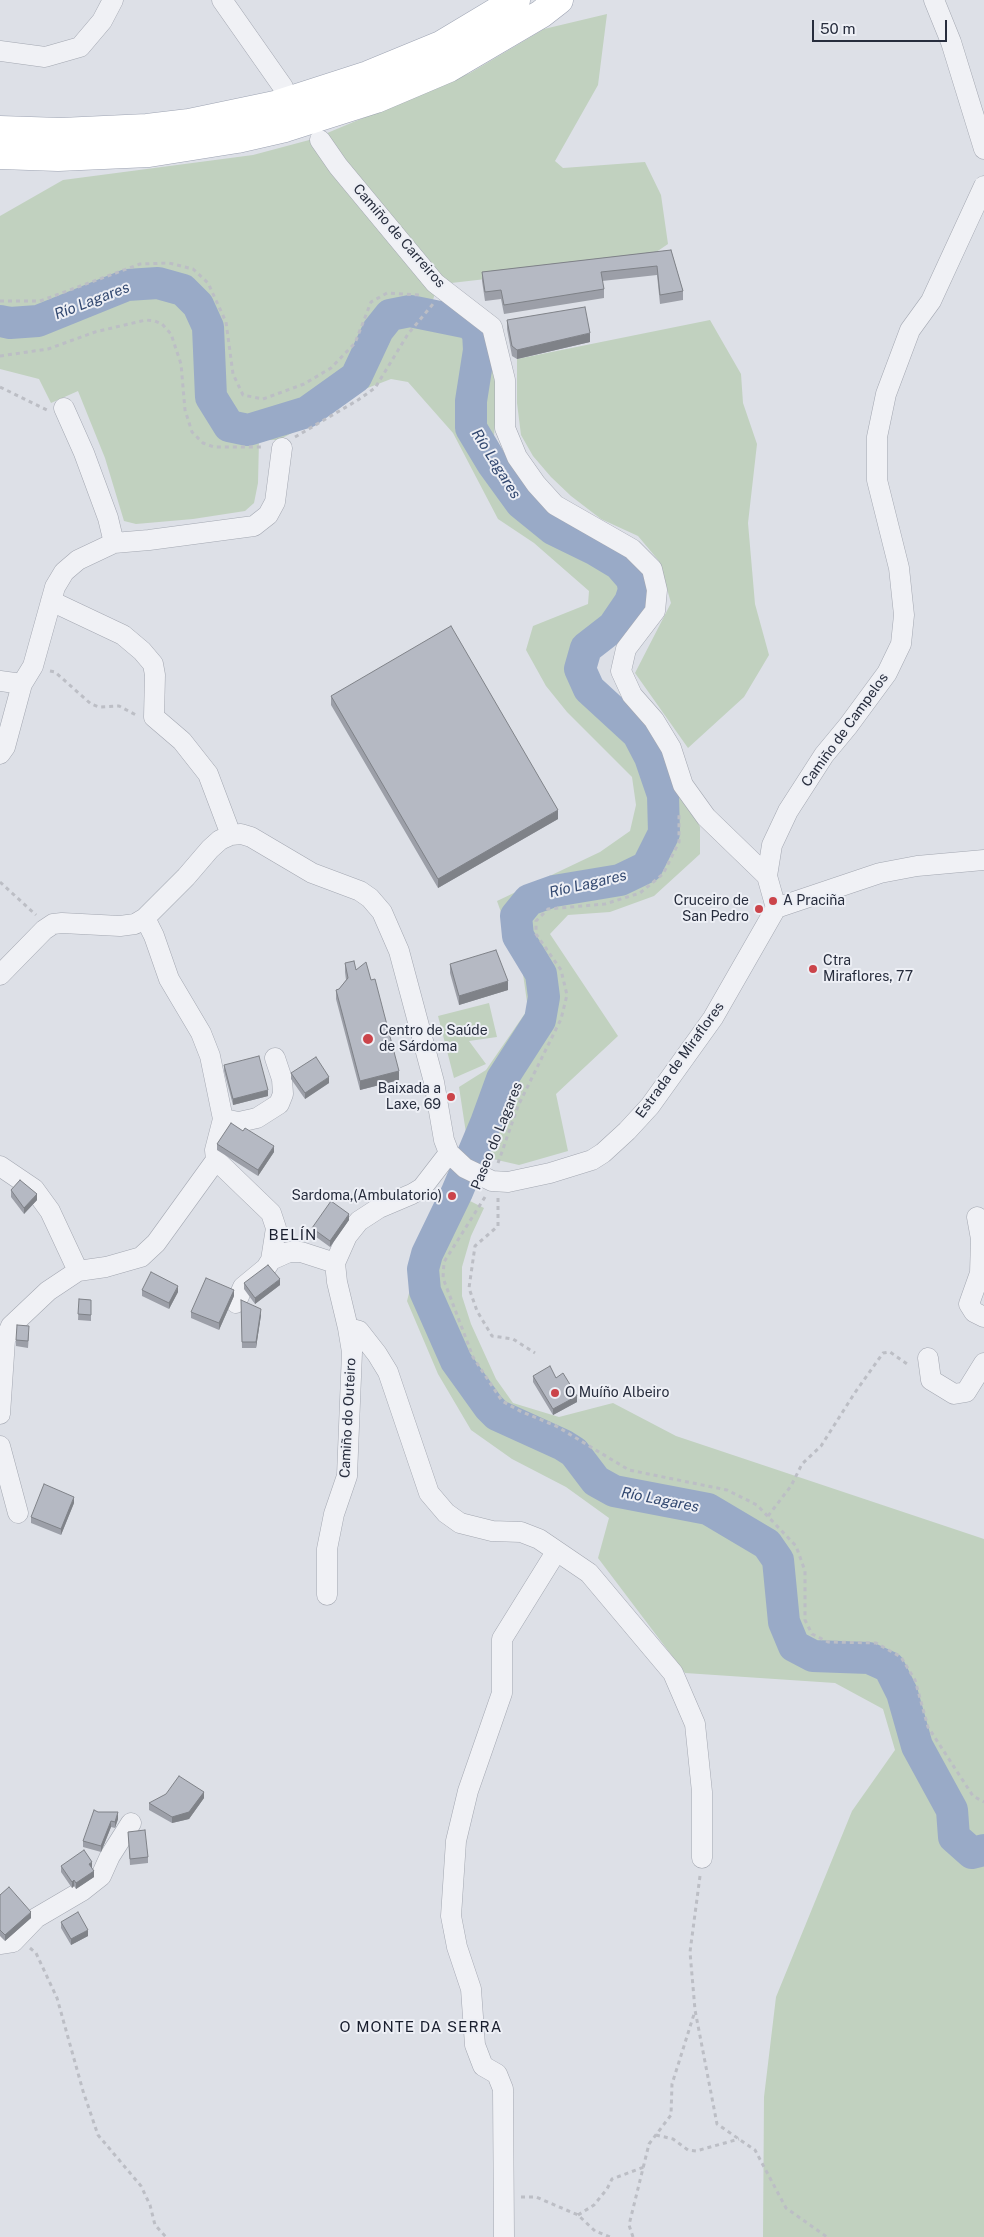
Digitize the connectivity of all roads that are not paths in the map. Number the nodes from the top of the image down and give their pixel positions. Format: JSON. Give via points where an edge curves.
{"nodes":[{"id":1,"x":112,"y":0,"type":"edge"},
{"id":2,"x":222,"y":0,"type":"edge"},
{"id":3,"x":516,"y":0,"type":"edge"},
{"id":4,"x":559,"y":0,"type":"edge"},
{"id":5,"x":934,"y":0,"type":"edge"},
{"id":6,"x":0,"y":50,"type":"edge"},
{"id":7,"x":282,"y":87,"type":"dead end"},
{"id":8,"x":0,"y":130,"type":"edge"},
{"id":9,"x":320,"y":140,"type":"dead end"},
{"id":10,"x":984,"y":148,"type":"edge"},
{"id":11,"x":0,"y":156,"type":"edge"},
{"id":12,"x":983,"y":193,"type":"edge"},
{"id":13,"x":64,"y":408,"type":"road end"},
{"id":14,"x":282,"y":448,"type":"road end"},
{"id":15,"x":114,"y":543,"type":"junction"},
{"id":16,"x":51,"y":601,"type":"junction"},
{"id":17,"x":0,"y":681,"type":"edge"},
{"id":18,"x":22,"y":684,"type":"junction"},
{"id":19,"x":0,"y":754,"type":"edge"},
{"id":20,"x":231,"y":835,"type":"junction"},
{"id":21,"x":984,"y":860,"type":"edge"},
{"id":22,"x":767,"y":876,"type":"junction"},
{"id":23,"x":776,"y":908,"type":"junction"},
{"id":24,"x":144,"y":918,"type":"junction"},
{"id":25,"x":0,"y":975,"type":"edge"},
{"id":26,"x":275,"y":1058,"type":"dead end"},
{"id":27,"x":223,"y":1119,"type":"junction"},
{"id":28,"x":452,"y":1156,"type":"junction"},
{"id":29,"x":216,"y":1160,"type":"junction"},
{"id":30,"x":0,"y":1166,"type":"edge"},
{"id":31,"x":977,"y":1217,"type":"dead end"},
{"id":32,"x":271,"y":1260,"type":"junction"},
{"id":33,"x":335,"y":1263,"type":"junction"},
{"id":34,"x":78,"y":1271,"type":"junction"},
{"id":35,"x":236,"y":1303,"type":"dead end"},
{"id":36,"x":984,"y":1317,"type":"edge"},
{"id":37,"x":348,"y":1328,"type":"junction"},
{"id":38,"x":928,"y":1358,"type":"dead end"},
{"id":39,"x":984,"y":1363,"type":"edge"},
{"id":40,"x":0,"y":1414,"type":"edge"},
{"id":41,"x":0,"y":1446,"type":"edge"},
{"id":42,"x":18,"y":1513,"type":"dead end"},
{"id":43,"x":556,"y":1552,"type":"junction"},
{"id":44,"x":327,"y":1594,"type":"dead end"},
{"id":45,"x":131,"y":1823,"type":"dead end"},
{"id":46,"x":702,"y":1858,"type":"road end"},
{"id":47,"x":7,"y":1943,"type":"edge"},
{"id":48,"x":504,"y":2237,"type":"edge"}],
"edges":[{"from":1,"to":6,"type":"street","via":[[102,21],[80,47],[44,57]]},
{"from":2,"to":7,"type":"street"},
{"from":3,"to":8,"type":"main road","via":[[441,45],[359,78],[275,105],[189,123],[147,128],[61,132]]},
{"from":4,"to":11,"type":"main road","via":[[449,68],[376,99],[285,128],[149,153]]},
{"from":5,"to":10,"type":"street"},
{"from":9,"to":22,"type":"street","name":"Camiño de Carreiros","via":[[436,283],[492,327],[505,380],[505,428],[517,457],[536,484],[555,504],[632,549],[652,569],[657,590],[655,611],[626,649],[620,671],[632,695],[672,748],[683,785],[706,818]]},
{"from":12,"to":22,"type":"street","name":"Camiño de Campelos","via":[[931,302],[910,330],[886,394],[877,437],[877,480],[899,568],[904,615],[900,644],[887,673],[824,755],[788,811],[772,845]]},
{"from":13,"to":15,"type":"street","via":[[105,509]]},
{"from":14,"to":15,"type":"street","via":[[275,502],[268,515],[254,526]]},
{"from":15,"to":16,"type":"street","via":[[78,560],[64,572]]},
{"from":16,"to":18,"type":"street","via":[[33,666]]},
{"from":16,"to":20,"type":"street","via":[[123,635],[153,664],[154,717],[182,741],[208,774]]},
{"from":17,"to":18,"type":"street"},
{"from":18,"to":19,"type":"street","via":[[5,747]]},
{"from":20,"to":24,"type":"street","via":[[210,849]]},
{"from":20,"to":28,"type":"street","via":[[251,837],[312,873],[360,891],[382,912],[399,950],[434,1082],[444,1140]]},
{"from":21,"to":23,"type":"street","via":[[880,873]]},
{"from":22,"to":23,"type":"street"},
{"from":23,"to":28,"type":"street","name":"Estrada de Miraflores","via":[[713,1018],[650,1106],[603,1153],[592,1160],[550,1173],[492,1181],[465,1168]]},
{"from":24,"to":25,"type":"street","via":[[134,924],[120,926],[53,924]]},
{"from":24,"to":27,"type":"street","via":[[169,979],[202,1032]]},
{"from":26,"to":27,"type":"street","via":[[282,1079],[279,1104],[257,1118],[239,1122]]},
{"from":27,"to":29,"type":"street","via":[[215,1150]]},
{"from":28,"to":33,"type":"street","via":[[422,1188],[359,1221],[347,1236]]},
{"from":29,"to":32,"type":"street","via":[[271,1213],[276,1228]]},
{"from":29,"to":34,"type":"street","via":[[156,1243],[140,1257]]},
{"from":30,"to":34,"type":"street","via":[[34,1189],[50,1211]]},
{"from":31,"to":36,"type":"street","via":[[981,1239],[980,1273],[969,1304],[974,1312]]},
{"from":32,"to":33,"type":"street","via":[[288,1252],[301,1252]]},
{"from":32,"to":35,"type":"street","via":[[243,1287]]},
{"from":33,"to":37,"type":"street","name":"Camiño do Outeiro"},
{"from":34,"to":40,"type":"street","via":[[48,1291],[11,1326],[6,1340]]},
{"from":37,"to":43,"type":"street","via":[[359,1331],[388,1372],[429,1493],[446,1513],[460,1523],[492,1531],[521,1532],[539,1539]]},
{"from":37,"to":44,"type":"street","name":"Camiño do Outeiro","via":[[352,1352],[347,1476],[334,1514],[327,1550]]},
{"from":38,"to":39,"type":"street","via":[[931,1380],[954,1394],[966,1392]]},
{"from":41,"to":42,"type":"street"},
{"from":43,"to":46,"type":"street","via":[[589,1574],[673,1673],[695,1724],[702,1792]]},
{"from":43,"to":48,"type":"street","via":[[502,1639],[502,1693],[468,1791],[456,1841],[451,1916],[471,1989],[474,2045],[483,2066],[497,2074],[503,2089]]},
{"from":45,"to":47,"type":"street","via":[[101,1876],[36,1918]]}]}
